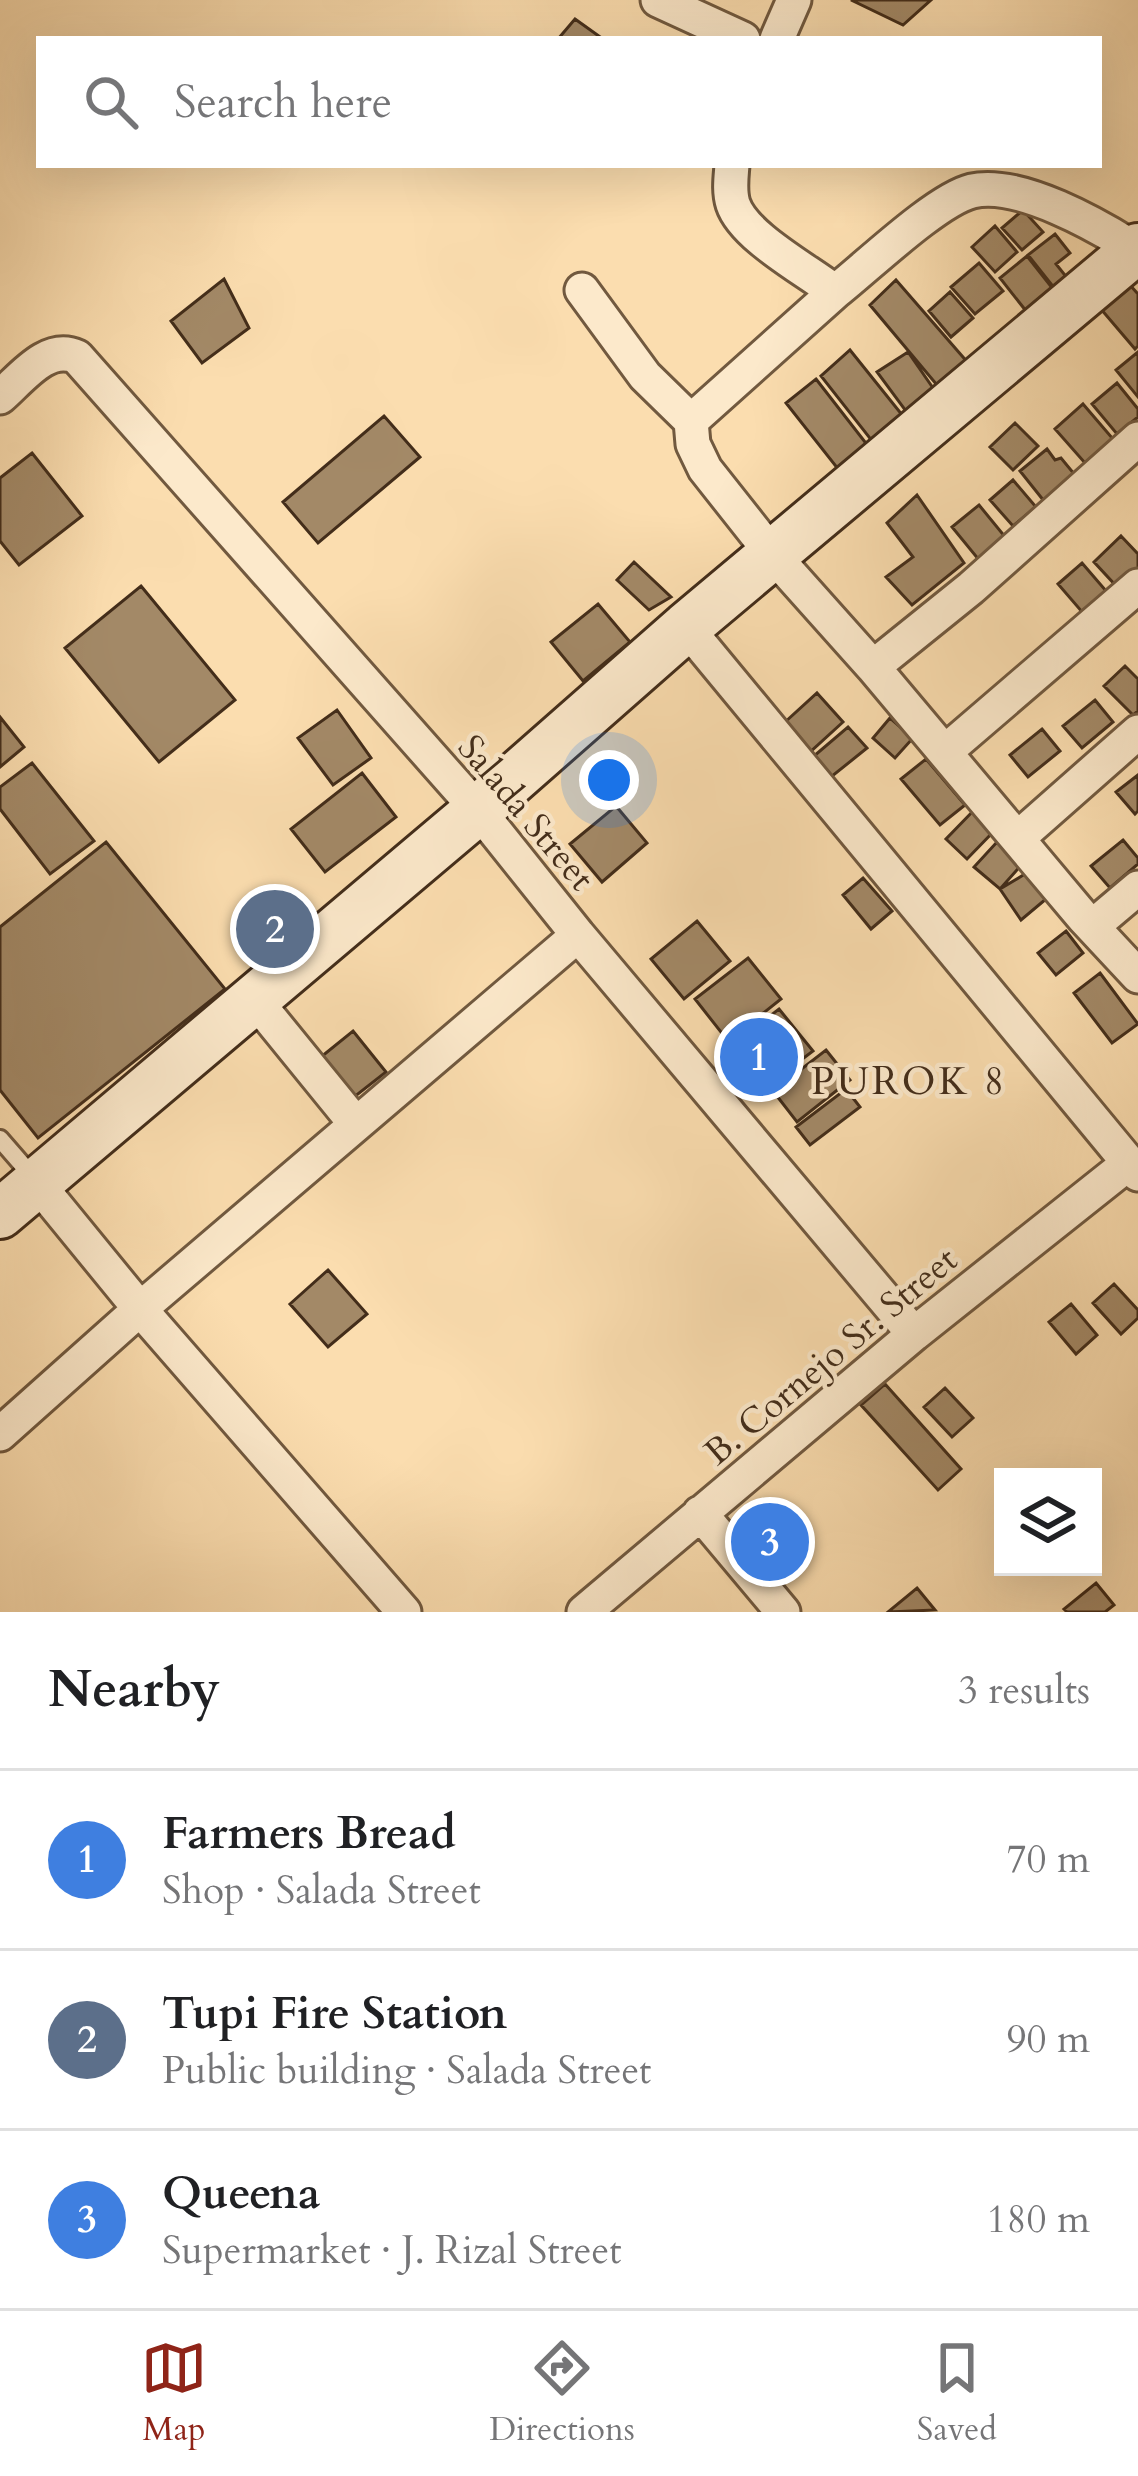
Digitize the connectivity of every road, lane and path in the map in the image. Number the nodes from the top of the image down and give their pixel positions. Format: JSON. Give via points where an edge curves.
{"nodes":[{"id":1,"x":658,"y":0,"type":"edge"},
{"id":2,"x":794,"y":0,"type":"edge"},
{"id":3,"x":736,"y":36,"type":"edge"},
{"id":4,"x":778,"y":36,"type":"edge"},
{"id":5,"x":732,"y":168,"type":"edge"},
{"id":6,"x":1137,"y":249,"type":"edge"},
{"id":7,"x":582,"y":290,"type":"dead end"},
{"id":8,"x":835,"y":292,"type":"junction"},
{"id":9,"x":0,"y":397,"type":"edge"},
{"id":10,"x":691,"y":421,"type":"junction"},
{"id":11,"x":1138,"y":439,"type":"edge"},
{"id":12,"x":773,"y":555,"type":"junction"},
{"id":13,"x":1138,"y":586,"type":"edge"},
{"id":14,"x":686,"y":627,"type":"junction"},
{"id":15,"x":873,"y":667,"type":"junction"},
{"id":16,"x":1138,"y":732,"type":"edge"},
{"id":17,"x":946,"y":751,"type":"junction"},
{"id":18,"x":478,"y":810,"type":"junction"},
{"id":19,"x":1018,"y":838,"type":"junction"},
{"id":20,"x":1138,"y":888,"type":"edge"},
{"id":21,"x":1093,"y":926,"type":"junction"},
{"id":22,"x":578,"y":935,"type":"junction"},
{"id":23,"x":1138,"y":976,"type":"edge"},
{"id":24,"x":255,"y":1000,"type":"junction"},
{"id":25,"x":355,"y":1124,"type":"junction"},
{"id":26,"x":0,"y":1139,"type":"edge"},
{"id":27,"x":1134,"y":1168,"type":"edge"},
{"id":28,"x":37,"y":1183,"type":"junction"},
{"id":29,"x":0,"y":1214,"type":"edge"},
{"id":30,"x":140,"y":1309,"type":"junction"},
{"id":31,"x":914,"y":1334,"type":"junction"},
{"id":32,"x":0,"y":1434,"type":"edge"},
{"id":33,"x":700,"y":1513,"type":"junction"},
{"id":34,"x":404,"y":1612,"type":"edge"},
{"id":35,"x":584,"y":1612,"type":"edge"},
{"id":36,"x":783,"y":1612,"type":"edge"}],
"edges":[{"from":1,"to":3,"type":"street"},
{"from":2,"to":4,"type":"street"},
{"from":5,"to":8,"type":"street","via":[[734,208],[746,224]]},
{"from":6,"to":8,"type":"street","via":[[1065,212],[988,189],[954,198]]},
{"from":6,"to":12,"type":"street"},
{"from":7,"to":10,"type":"street","via":[[645,376]]},
{"from":8,"to":10,"type":"street"},
{"from":9,"to":18,"type":"street","name":"Salada Street","via":[[47,357],[66,352],[85,365]]},
{"from":10,"to":12,"type":"street","via":[[699,460]]},
{"from":11,"to":15,"type":"street"},
{"from":12,"to":14,"type":"street"},
{"from":12,"to":15,"type":"street"},
{"from":13,"to":17,"type":"street"},
{"from":14,"to":18,"type":"street"},
{"from":14,"to":27,"type":"street"},
{"from":15,"to":17,"type":"street"},
{"from":16,"to":19,"type":"street"},
{"from":17,"to":19,"type":"street"},
{"from":18,"to":22,"type":"street","name":"Salada Street"},
{"from":18,"to":24,"type":"street"},
{"from":19,"to":21,"type":"street"},
{"from":20,"to":21,"type":"street"},
{"from":21,"to":23,"type":"street"},
{"from":22,"to":25,"type":"street"},
{"from":22,"to":31,"type":"street","name":"Salada Street"},
{"from":24,"to":25,"type":"street"},
{"from":24,"to":28,"type":"street"},
{"from":25,"to":30,"type":"street"},
{"from":26,"to":28,"type":"lane"},
{"from":27,"to":31,"type":"street","name":"B. Cornejo Sr. Street"},
{"from":28,"to":29,"type":"street"},
{"from":28,"to":30,"type":"street"},
{"from":30,"to":32,"type":"street"},
{"from":30,"to":34,"type":"street"},
{"from":31,"to":33,"type":"street","name":"B. Cornejo Sr. Street"},
{"from":33,"to":35,"type":"street","name":"B. Cornejo Sr. Street"},
{"from":33,"to":36,"type":"street"}]}
